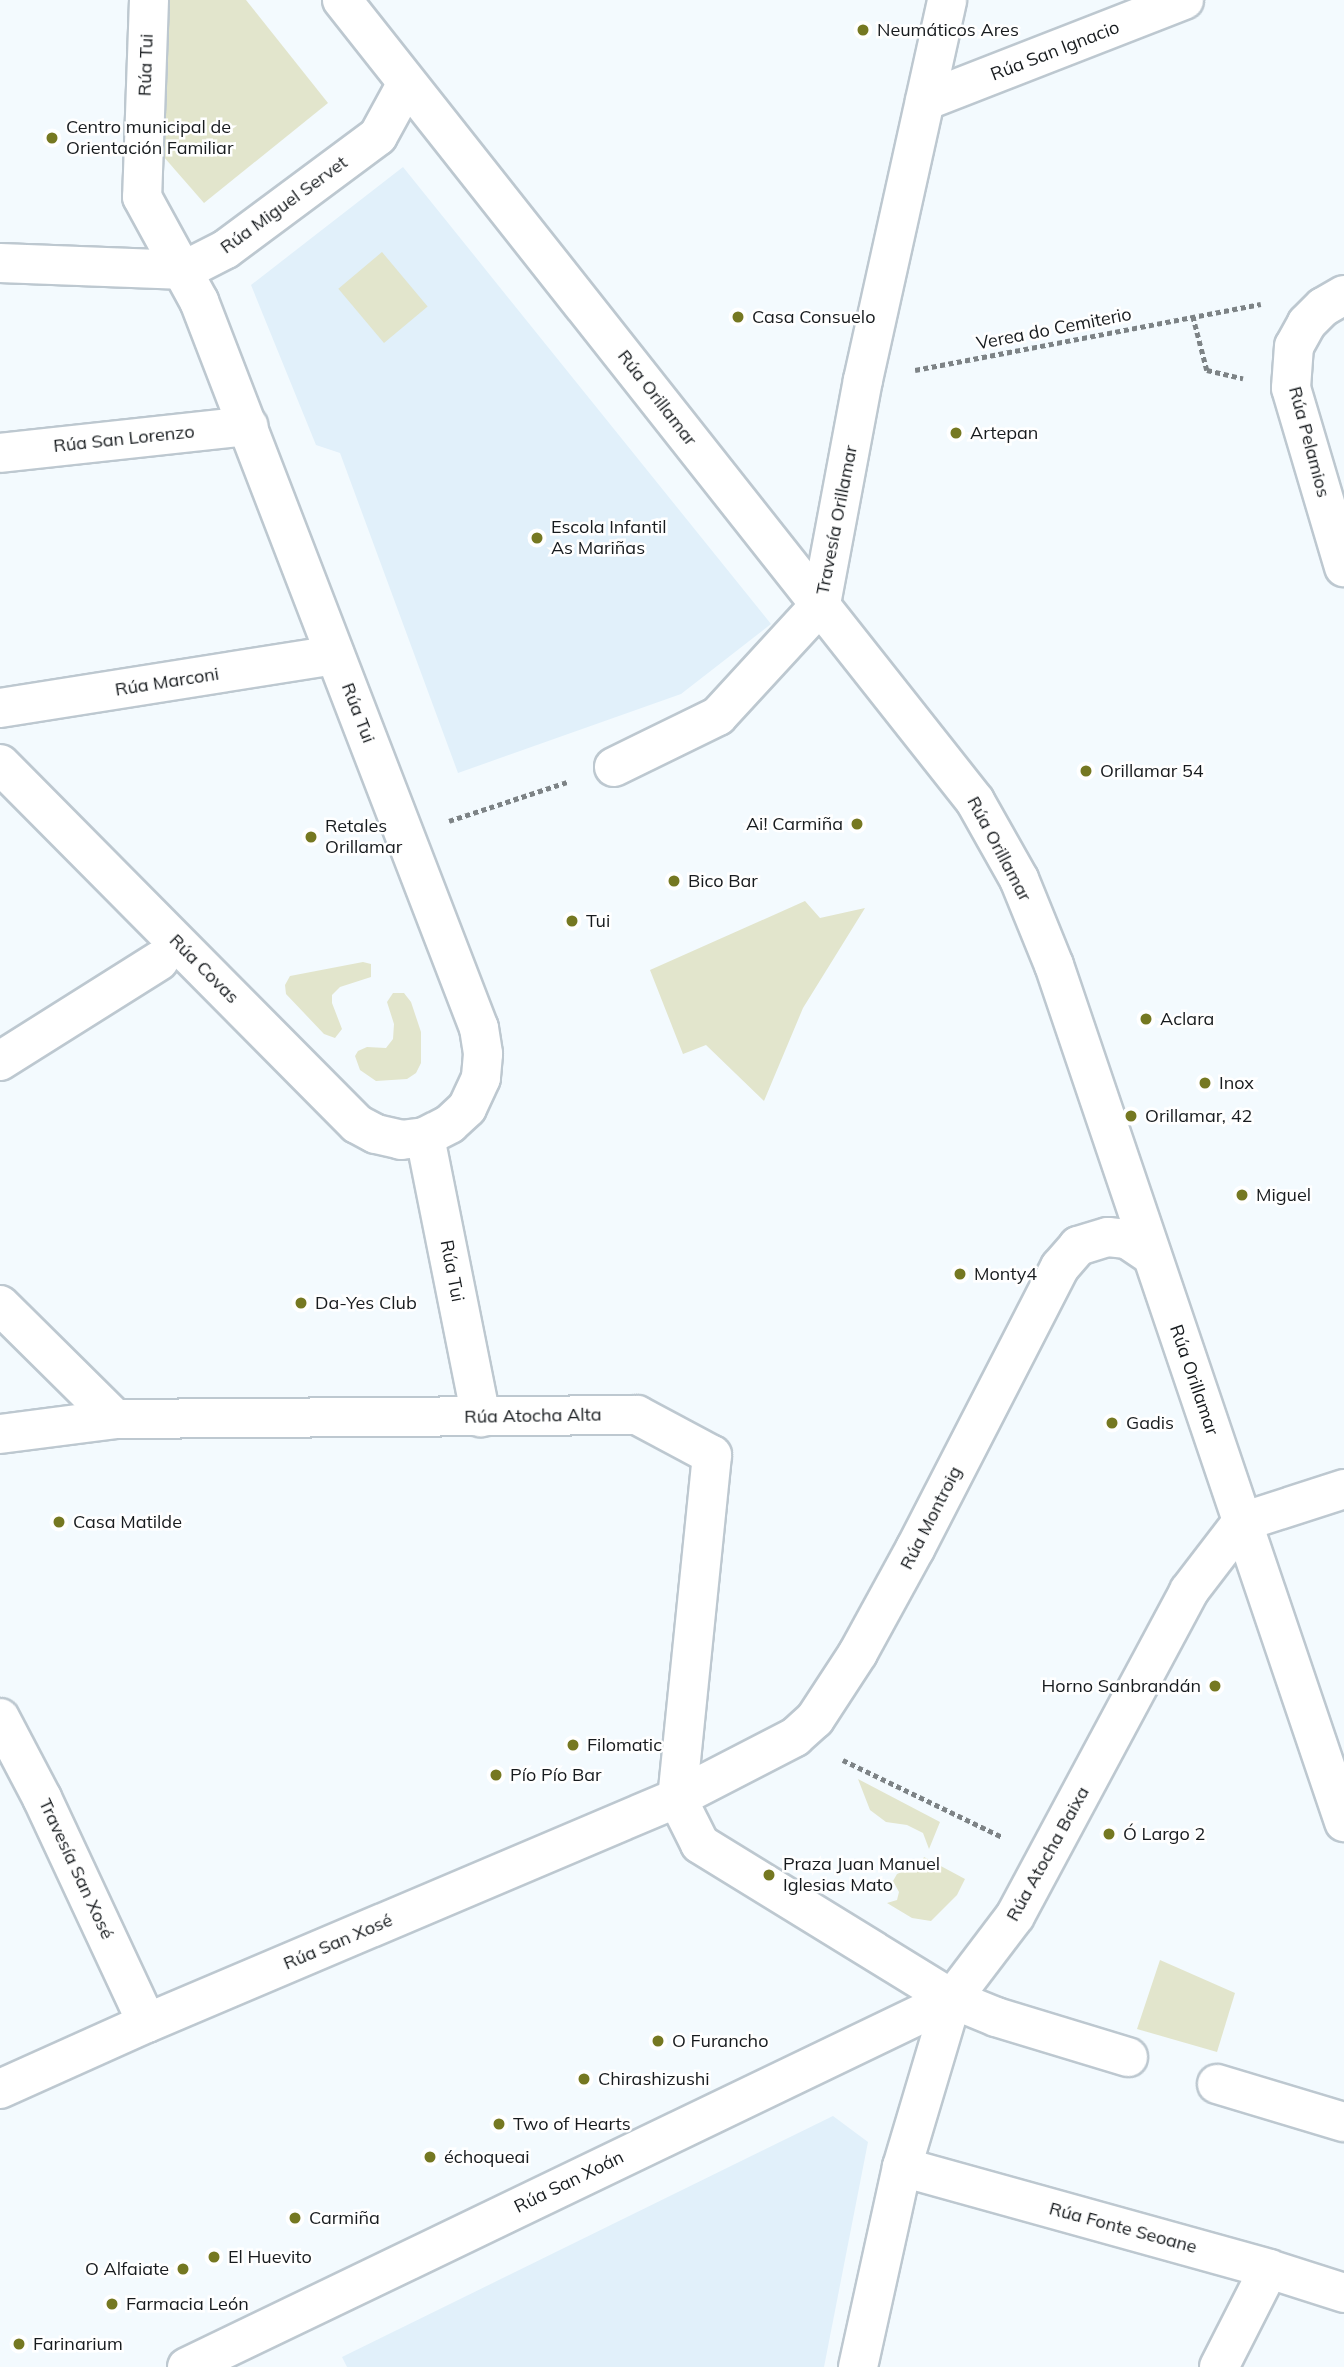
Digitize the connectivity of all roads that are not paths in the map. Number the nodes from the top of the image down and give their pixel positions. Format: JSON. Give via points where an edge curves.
{"nodes":[{"id":1,"x":149,"y":0,"type":"edge"},
{"id":2,"x":342,"y":0,"type":"edge"},
{"id":3,"x":947,"y":0,"type":"edge"},
{"id":4,"x":1184,"y":0,"type":"edge"},
{"id":5,"x":407,"y":83,"type":"junction"},
{"id":6,"x":925,"y":102,"type":"junction"},
{"id":7,"x":0,"y":263,"type":"edge"},
{"id":8,"x":185,"y":270,"type":"junction"},
{"id":9,"x":1344,"y":295,"type":"edge"},
{"id":10,"x":249,"y":426,"type":"junction"},
{"id":11,"x":0,"y":453,"type":"edge"},
{"id":12,"x":1344,"y":567,"type":"edge"},
{"id":13,"x":821,"y":604,"type":"junction"},
{"id":14,"x":335,"y":655,"type":"junction"},
{"id":15,"x":0,"y":708,"type":"edge"},
{"id":16,"x":0,"y":764,"type":"edge"},
{"id":17,"x":614,"y":766,"type":"road end"},
{"id":18,"x":159,"y":961,"type":"dead end"},
{"id":19,"x":0,"y":1061,"type":"edge"},
{"id":20,"x":425,"y":1137,"type":"junction"},
{"id":21,"x":1152,"y":1256,"type":"junction"},
{"id":22,"x":0,"y":1305,"type":"edge"},
{"id":23,"x":481,"y":1417,"type":"junction"},
{"id":24,"x":115,"y":1419,"type":"junction"},
{"id":25,"x":0,"y":1434,"type":"edge"},
{"id":26,"x":1344,"y":1489,"type":"edge"},
{"id":27,"x":1242,"y":1522,"type":"junction"},
{"id":28,"x":0,"y":1718,"type":"edge"},
{"id":29,"x":677,"y":1798,"type":"junction"},
{"id":30,"x":1344,"y":1822,"type":"edge"},
{"id":31,"x":952,"y":1999,"type":"junction"},
{"id":32,"x":147,"y":2023,"type":"junction"},
{"id":33,"x":1128,"y":2057,"type":"dead end"},
{"id":34,"x":1217,"y":2084,"type":"dead end"},
{"id":35,"x":0,"y":2089,"type":"edge"},
{"id":36,"x":1344,"y":2122,"type":"edge"},
{"id":37,"x":902,"y":2167,"type":"junction"},
{"id":38,"x":1269,"y":2269,"type":"junction"},
{"id":39,"x":1344,"y":2293,"type":"edge"},
{"id":40,"x":187,"y":2367,"type":"edge"},
{"id":41,"x":858,"y":2367,"type":"edge"},
{"id":42,"x":1219,"y":2367,"type":"edge"}],
"edges":[{"from":1,"to":8,"type":"street","name":"Rúa Tui","via":[[142,197]]},
{"from":2,"to":5,"type":"street","name":"Rúa Orillamar"},
{"from":3,"to":6,"type":"street","name":"Travesía Orillamar"},
{"from":4,"to":6,"type":"street","name":"Rúa San Ignacio"},
{"from":5,"to":8,"type":"street","name":"Rúa Miguel Servet","via":[[378,136],[226,249]]},
{"from":5,"to":13,"type":"street","name":"Rúa Orillamar"},
{"from":6,"to":13,"type":"street","name":"Travesía Orillamar","via":[[863,380]]},
{"from":7,"to":8,"type":"street","name":"Rúa Miguel Servet"},
{"from":8,"to":10,"type":"street","name":"Rúa Tui"},
{"from":9,"to":12,"type":"street","name":"Rúa Pelamios","via":[[1307,323],[1294,346],[1291,388]]},
{"from":10,"to":11,"type":"street","name":"Rúa San Lorenzo"},
{"from":10,"to":14,"type":"street","name":"Rúa Tui"},
{"from":13,"to":17,"type":"street","name":"Travesía Orillamar","via":[[718,716]]},
{"from":13,"to":21,"type":"street","name":"Rúa Orillamar","via":[[975,801],[1019,879],[1054,965]]},
{"from":14,"to":15,"type":"street","name":"Rúa Marconi"},
{"from":14,"to":20,"type":"street","name":"Rúa Tui","via":[[479,1028],[481,1078],[467,1108],[450,1124]]},
{"from":16,"to":20,"type":"street","name":"Rúa Covas","via":[[357,1124],[376,1135],[401,1140]]},
{"from":18,"to":19,"type":"street","name":"Rúa Covas"},
{"from":20,"to":23,"type":"street","name":"Rúa Tui"},
{"from":21,"to":27,"type":"street","name":"Rúa Orillamar"},
{"from":21,"to":29,"type":"street","name":"Rúa Montroig","via":[[1127,1239],[1108,1237],[1078,1246],[1060,1267],[858,1653],[815,1718],[795,1737]]},
{"from":22,"to":24,"type":"street"},
{"from":23,"to":24,"type":"street","name":"Rúa Atocha Alta"},
{"from":23,"to":29,"type":"street","name":"Rúa Atocha Alta","via":[[637,1415],[712,1455]]},
{"from":24,"to":25,"type":"street","name":"Rúa Atocha Alta"},
{"from":26,"to":27,"type":"street"},
{"from":27,"to":30,"type":"street","name":"Rúa Orillamar"},
{"from":27,"to":31,"type":"street","name":"Rúa Atocha Baixa","via":[[1189,1591],[1015,1916]]},
{"from":28,"to":32,"type":"street","name":"Travesía San Xosé"},
{"from":29,"to":31,"type":"street","via":[[700,1844]]},
{"from":29,"to":32,"type":"street","name":"Rúa San Xosé"},
{"from":31,"to":33,"type":"street"},
{"from":31,"to":37,"type":"street","name":"Rúa Atocha Baixa"},
{"from":31,"to":40,"type":"street","name":"Rúa San Xoán"},
{"from":32,"to":35,"type":"street","name":"Rúa San Xosé"},
{"from":34,"to":36,"type":"street"},
{"from":37,"to":38,"type":"street","name":"Rúa Fonte Seoane"},
{"from":37,"to":41,"type":"street","name":"Rúa Atocha Baixa"},
{"from":38,"to":39,"type":"street","name":"Rúa Fonte Seoane"},
{"from":38,"to":42,"type":"street"}]}
